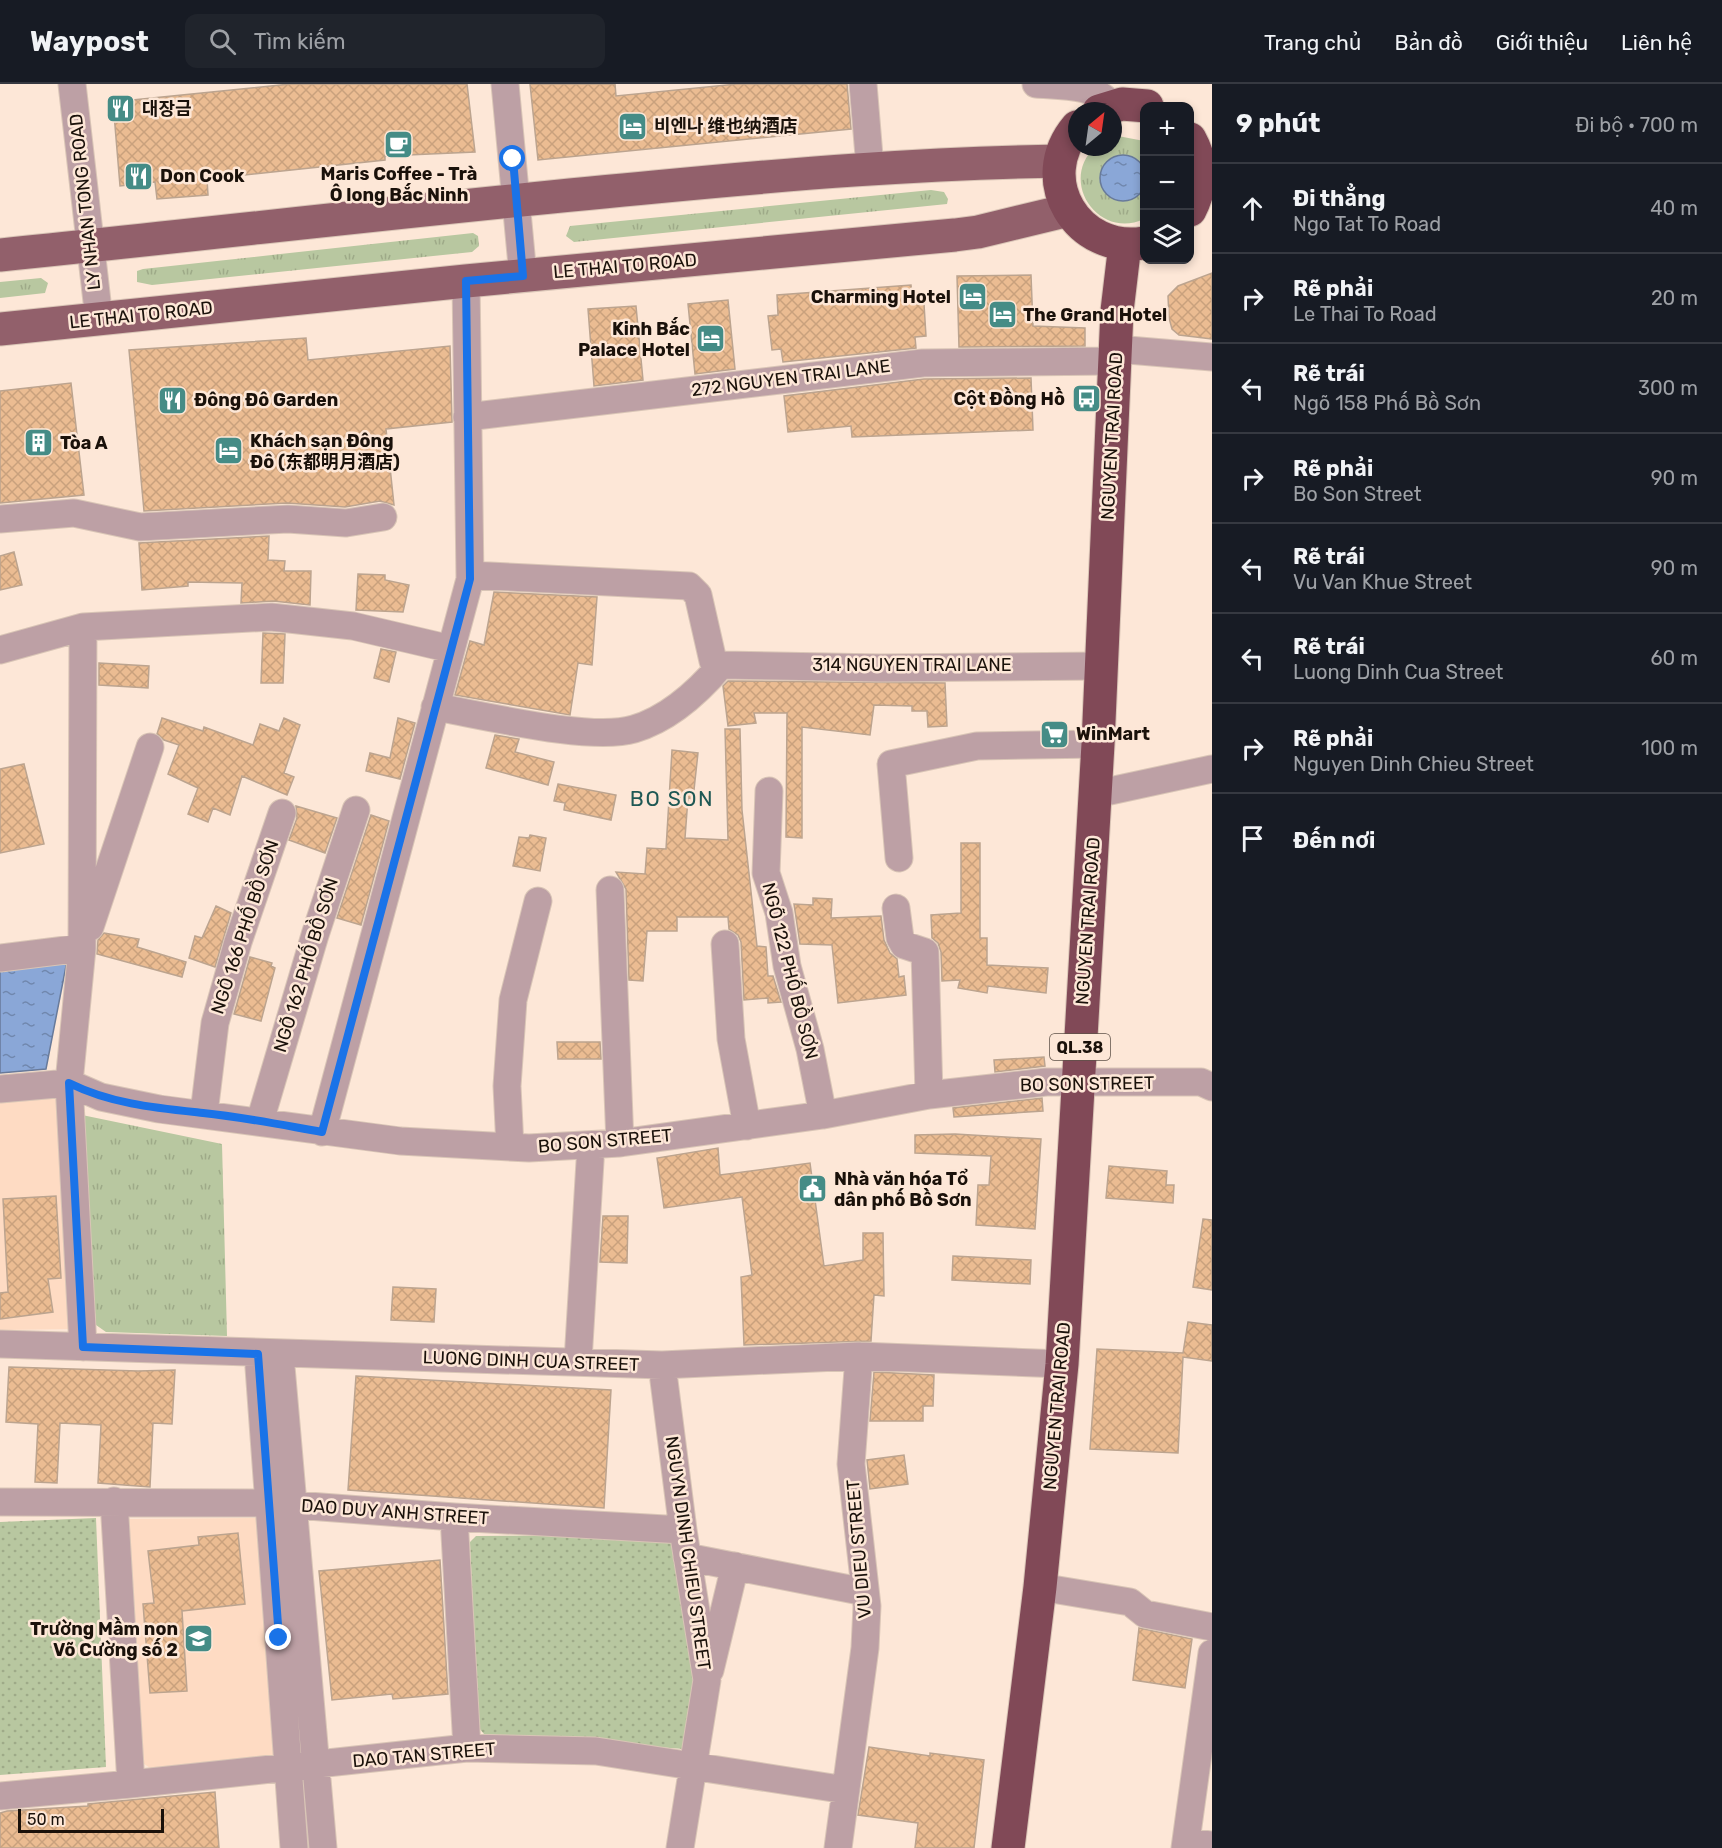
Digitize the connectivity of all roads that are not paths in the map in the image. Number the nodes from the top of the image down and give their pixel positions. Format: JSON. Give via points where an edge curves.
{"nodes":[{"id":1,"x":72,"y":84,"type":"edge"},
{"id":2,"x":505,"y":84,"type":"edge"},
{"id":3,"x":863,"y":84,"type":"edge"},
{"id":4,"x":1036,"y":84,"type":"edge"},
{"id":5,"x":1125,"y":102,"type":"edge"},
{"id":6,"x":1068,"y":139,"type":"edge"},
{"id":7,"x":1198,"y":141,"type":"edge"},
{"id":8,"x":1060,"y":161,"type":"junction"},
{"id":9,"x":870,"y":168,"type":"junction"},
{"id":10,"x":517,"y":199,"type":"junction"},
{"id":11,"x":1198,"y":206,"type":"edge"},
{"id":12,"x":1069,"y":210,"type":"junction"},
{"id":13,"x":1135,"y":243,"type":"edge"},
{"id":14,"x":91,"y":246,"type":"junction"},
{"id":15,"x":0,"y":255,"type":"edge"},
{"id":16,"x":523,"y":276,"type":"junction"},
{"id":17,"x":466,"y":281,"type":"junction"},
{"id":18,"x":99,"y":319,"type":"junction"},
{"id":19,"x":0,"y":329,"type":"edge"},
{"id":20,"x":1116,"y":355,"type":"junction"},
{"id":21,"x":1212,"y":357,"type":"edge"},
{"id":22,"x":467,"y":417,"type":"junction"},
{"id":23,"x":383,"y":517,"type":"dead end"},
{"id":24,"x":0,"y":519,"type":"edge"},
{"id":25,"x":470,"y":575,"type":"junction"},
{"id":26,"x":83,"y":627,"type":"junction"},
{"id":27,"x":451,"y":649,"type":"junction"},
{"id":28,"x":0,"y":650,"type":"edge"},
{"id":29,"x":721,"y":665,"type":"junction"},
{"id":30,"x":1102,"y":666,"type":"junction"},
{"id":31,"x":435,"y":707,"type":"junction"},
{"id":32,"x":1098,"y":744,"type":"junction"},
{"id":33,"x":150,"y":747,"type":"dead end"},
{"id":34,"x":1211,"y":771,"type":"edge"},
{"id":35,"x":769,"y":791,"type":"dead end"},
{"id":36,"x":1096,"y":794,"type":"junction"},
{"id":37,"x":356,"y":810,"type":"dead end"},
{"id":38,"x":282,"y":813,"type":"dead end"},
{"id":39,"x":899,"y":858,"type":"dead end"},
{"id":40,"x":610,"y":890,"type":"dead end"},
{"id":41,"x":538,"y":901,"type":"dead end"},
{"id":42,"x":896,"y":908,"type":"dead end"},
{"id":43,"x":725,"y":944,"type":"dead end"},
{"id":44,"x":82,"y":948,"type":"junction"},
{"id":45,"x":0,"y":958,"type":"edge"},
{"id":46,"x":1078,"y":1081,"type":"junction"},
{"id":47,"x":69,"y":1083,"type":"junction"},
{"id":48,"x":1212,"y":1087,"type":"edge"},
{"id":49,"x":0,"y":1089,"type":"edge"},
{"id":50,"x":929,"y":1095,"type":"junction"},
{"id":51,"x":204,"y":1113,"type":"junction"},
{"id":52,"x":823,"y":1115,"type":"junction"},
{"id":53,"x":260,"y":1121,"type":"junction"},
{"id":54,"x":747,"y":1126,"type":"junction"},
{"id":55,"x":322,"y":1132,"type":"junction"},
{"id":56,"x":620,"y":1143,"type":"junction"},
{"id":57,"x":591,"y":1145,"type":"junction"},
{"id":58,"x":510,"y":1147,"type":"junction"},
{"id":59,"x":0,"y":1344,"type":"edge"},
{"id":60,"x":83,"y":1347,"type":"junction"},
{"id":61,"x":269,"y":1354,"type":"junction"},
{"id":62,"x":859,"y":1356,"type":"junction"},
{"id":63,"x":578,"y":1361,"type":"junction"},
{"id":64,"x":1062,"y":1364,"type":"junction"},
{"id":65,"x":662,"y":1365,"type":"junction"},
{"id":66,"x":114,"y":1501,"type":"junction"},
{"id":67,"x":0,"y":1502,"type":"edge"},
{"id":68,"x":281,"y":1504,"type":"junction"},
{"id":69,"x":454,"y":1517,"type":"junction"},
{"id":70,"x":683,"y":1530,"type":"junction"},
{"id":71,"x":687,"y":1557,"type":"junction"},
{"id":72,"x":735,"y":1566,"type":"junction"},
{"id":73,"x":1040,"y":1587,"type":"junction"},
{"id":74,"x":865,"y":1592,"type":"junction"},
{"id":75,"x":1212,"y":1627,"type":"edge"},
{"id":76,"x":292,"y":1642,"type":"junction"},
{"id":77,"x":1212,"y":1653,"type":"edge"},
{"id":78,"x":707,"y":1680,"type":"junction"},
{"id":79,"x":1208,"y":1711,"type":"edge"},
{"id":80,"x":467,"y":1748,"type":"junction"},
{"id":81,"x":693,"y":1764,"type":"junction"},
{"id":82,"x":316,"y":1765,"type":"junction"},
{"id":83,"x":288,"y":1768,"type":"junction"},
{"id":84,"x":131,"y":1784,"type":"junction"},
{"id":85,"x":846,"y":1790,"type":"junction"},
{"id":86,"x":0,"y":1796,"type":"edge"},
{"id":87,"x":1185,"y":1845,"type":"edge"},
{"id":88,"x":1212,"y":1845,"type":"edge"},
{"id":89,"x":294,"y":1848,"type":"edge"},
{"id":90,"x":323,"y":1848,"type":"edge"},
{"id":91,"x":680,"y":1848,"type":"edge"},
{"id":92,"x":838,"y":1848,"type":"edge"},
{"id":93,"x":1008,"y":1848,"type":"edge"}],
"edges":[{"from":1,"to":14,"type":"street","name":"LY NHAN TONG ROAD"},
{"from":2,"to":10,"type":"street"},
{"from":3,"to":9,"type":"street"},
{"from":4,"to":5,"type":"street","via":[[1089,90]]},
{"from":6,"to":8,"type":"highway"},
{"from":7,"to":11,"type":"highway"},
{"from":8,"to":9,"type":"main road"},
{"from":8,"to":12,"type":"highway","via":[[1060,187]]},
{"from":9,"to":10,"type":"main road"},
{"from":10,"to":14,"type":"main road"},
{"from":10,"to":16,"type":"street"},
{"from":12,"to":13,"type":"highway","via":[[1094,235]]},
{"from":12,"to":16,"type":"main road","name":"LE THAI TO ROAD","via":[[978,232]]},
{"from":13,"to":20,"type":"highway","name":"NGUYEN TRAI ROAD","number":"QL.38"},
{"from":14,"to":15,"type":"main road"},
{"from":14,"to":18,"type":"street","name":"LY NHAN TONG ROAD"},
{"from":16,"to":17,"type":"main road","name":"LE THAI TO ROAD"},
{"from":17,"to":18,"type":"main road","name":"LE THAI TO ROAD"},
{"from":17,"to":22,"type":"street"},
{"from":18,"to":19,"type":"main road","name":"LE THAI TO ROAD"},
{"from":20,"to":21,"type":"street","name":"272 NGUYEN TRAI LANE"},
{"from":20,"to":22,"type":"street","name":"272 NGUYEN TRAI LANE","via":[[923,363]]},
{"from":20,"to":30,"type":"highway","name":"NGUYEN TRAI ROAD","number":"QL.38"},
{"from":22,"to":25,"type":"street"},
{"from":23,"to":24,"type":"street","via":[[346,523],[288,519],[140,527],[74,513]]},
{"from":25,"to":27,"type":"street"},
{"from":25,"to":29,"type":"street","via":[[689,586],[698,595],[713,661]]},
{"from":26,"to":27,"type":"street","via":[[271,617],[352,626]]},
{"from":26,"to":28,"type":"street"},
{"from":26,"to":44,"type":"street"},
{"from":27,"to":31,"type":"street"},
{"from":29,"to":30,"type":"street","name":"314 NGUYEN TRAI LANE"},
{"from":29,"to":31,"type":"street","via":[[701,688],[664,715],[632,730],[577,731]]},
{"from":30,"to":32,"type":"highway","name":"NGUYEN TRAI ROAD","number":"QL.38"},
{"from":31,"to":55,"type":"street"},
{"from":32,"to":36,"type":"highway","name":"NGUYEN TRAI ROAD","number":"QL.38"},
{"from":32,"to":39,"type":"street","via":[[977,746],[891,764]]},
{"from":33,"to":44,"type":"street"},
{"from":34,"to":36,"type":"street"},
{"from":35,"to":52,"type":"street","name":"NGÕ 122 PHỐ BỒ SƠN","via":[[766,873],[779,913],[787,966],[810,1048]]},
{"from":36,"to":46,"type":"highway","name":"NGUYEN TRAI ROAD","number":"QL.38"},
{"from":37,"to":53,"type":"street","name":"NGÕ 162 PHỐ BỒ SƠN"},
{"from":38,"to":51,"type":"street","name":"NGÕ 166 PHỐ BỒ SƠN","via":[[215,1023]]},
{"from":40,"to":56,"type":"street"},
{"from":41,"to":58,"type":"street","via":[[513,1000],[507,1086]]},
{"from":42,"to":50,"type":"street","via":[[904,945],[925,952]]},
{"from":43,"to":54,"type":"street","via":[[731,1039]]},
{"from":44,"to":45,"type":"street"},
{"from":44,"to":47,"type":"street"},
{"from":46,"to":48,"type":"street","name":"BO SON STREET","via":[[1201,1082]]},
{"from":46,"to":50,"type":"street","name":"BO SON STREET"},
{"from":46,"to":64,"type":"highway","name":"NGUYEN TRAI ROAD","number":"QL.38"},
{"from":47,"to":49,"type":"street","name":"BO SON STREET"},
{"from":47,"to":51,"type":"street","name":"BO SON STREET","via":[[101,1097]]},
{"from":47,"to":60,"type":"street"},
{"from":50,"to":52,"type":"street","name":"BO SON STREET"},
{"from":51,"to":53,"type":"street","name":"BO SON STREET"},
{"from":52,"to":54,"type":"street","name":"BO SON STREET"},
{"from":53,"to":55,"type":"street","name":"BO SON STREET"},
{"from":54,"to":56,"type":"street","name":"BO SON STREET"},
{"from":55,"to":58,"type":"street","name":"BO SON STREET"},
{"from":56,"to":57,"type":"street","name":"BO SON STREET"},
{"from":57,"to":58,"type":"street","name":"BO SON STREET"},
{"from":57,"to":63,"type":"street"},
{"from":59,"to":60,"type":"street","name":"LUONG DINH CUA STREET"},
{"from":60,"to":61,"type":"street","name":"LUONG DINH CUA STREET"},
{"from":61,"to":63,"type":"street","name":"LUONG DINH CUA STREET"},
{"from":61,"to":68,"type":"street"},
{"from":62,"to":64,"type":"street","name":"LUONG DINH CUA STREET"},
{"from":62,"to":65,"type":"street","name":"LUONG DINH CUA STREET"},
{"from":62,"to":74,"type":"street","name":"VU DIEU STREET","via":[[851,1464]]},
{"from":63,"to":65,"type":"street","name":"LUONG DINH CUA STREET"},
{"from":64,"to":73,"type":"highway","name":"NGUYEN TRAI ROAD","number":"QL.38"},
{"from":65,"to":70,"type":"street","name":"NGUYN DINH CHIEU STREET"},
{"from":66,"to":67,"type":"street","name":"DAO DUY ANH STREET"},
{"from":66,"to":68,"type":"street","name":"DAO DUY ANH STREET"},
{"from":66,"to":84,"type":"street"},
{"from":68,"to":69,"type":"street","name":"DAO DUY ANH STREET"},
{"from":68,"to":76,"type":"street"},
{"from":69,"to":70,"type":"street","name":"DAO DUY ANH STREET"},
{"from":69,"to":80,"type":"street"},
{"from":70,"to":71,"type":"street","name":"NGUYN DINH CHIEU STREET"},
{"from":71,"to":72,"type":"street"},
{"from":71,"to":78,"type":"street","name":"NGUYN DINH CHIEU STREET"},
{"from":72,"to":74,"type":"street"},
{"from":72,"to":78,"type":"street"},
{"from":73,"to":75,"type":"street","via":[[1130,1602],[1145,1614]]},
{"from":73,"to":93,"type":"highway","name":"NGUYEN TRAI ROAD","number":"QL.38"},
{"from":74,"to":85,"type":"street","name":"VU DIEU STREET","via":[[865,1648]]},
{"from":76,"to":82,"type":"street"},
{"from":76,"to":83,"type":"street"},
{"from":77,"to":79,"type":"street"},
{"from":78,"to":81,"type":"street","name":"NGUYN DINH CHIEU STREET"},
{"from":79,"to":87,"type":"street"},
{"from":80,"to":81,"type":"street","name":"DAO TAN STREET","via":[[596,1751]]},
{"from":80,"to":82,"type":"street","name":"DAO TAN STREET"},
{"from":81,"to":85,"type":"street","name":"DAO TAN STREET"},
{"from":81,"to":91,"type":"street","name":"NGUYN DINH CHIEU STREET"},
{"from":82,"to":83,"type":"street","name":"DAO TAN STREET"},
{"from":82,"to":90,"type":"street"},
{"from":83,"to":84,"type":"street","name":"DAO TAN STREET"},
{"from":83,"to":89,"type":"street"},
{"from":84,"to":86,"type":"street","name":"DAO TAN STREET"},
{"from":85,"to":92,"type":"street","name":"VU DIEU STREET"},
{"from":87,"to":88,"type":"street"}]}
